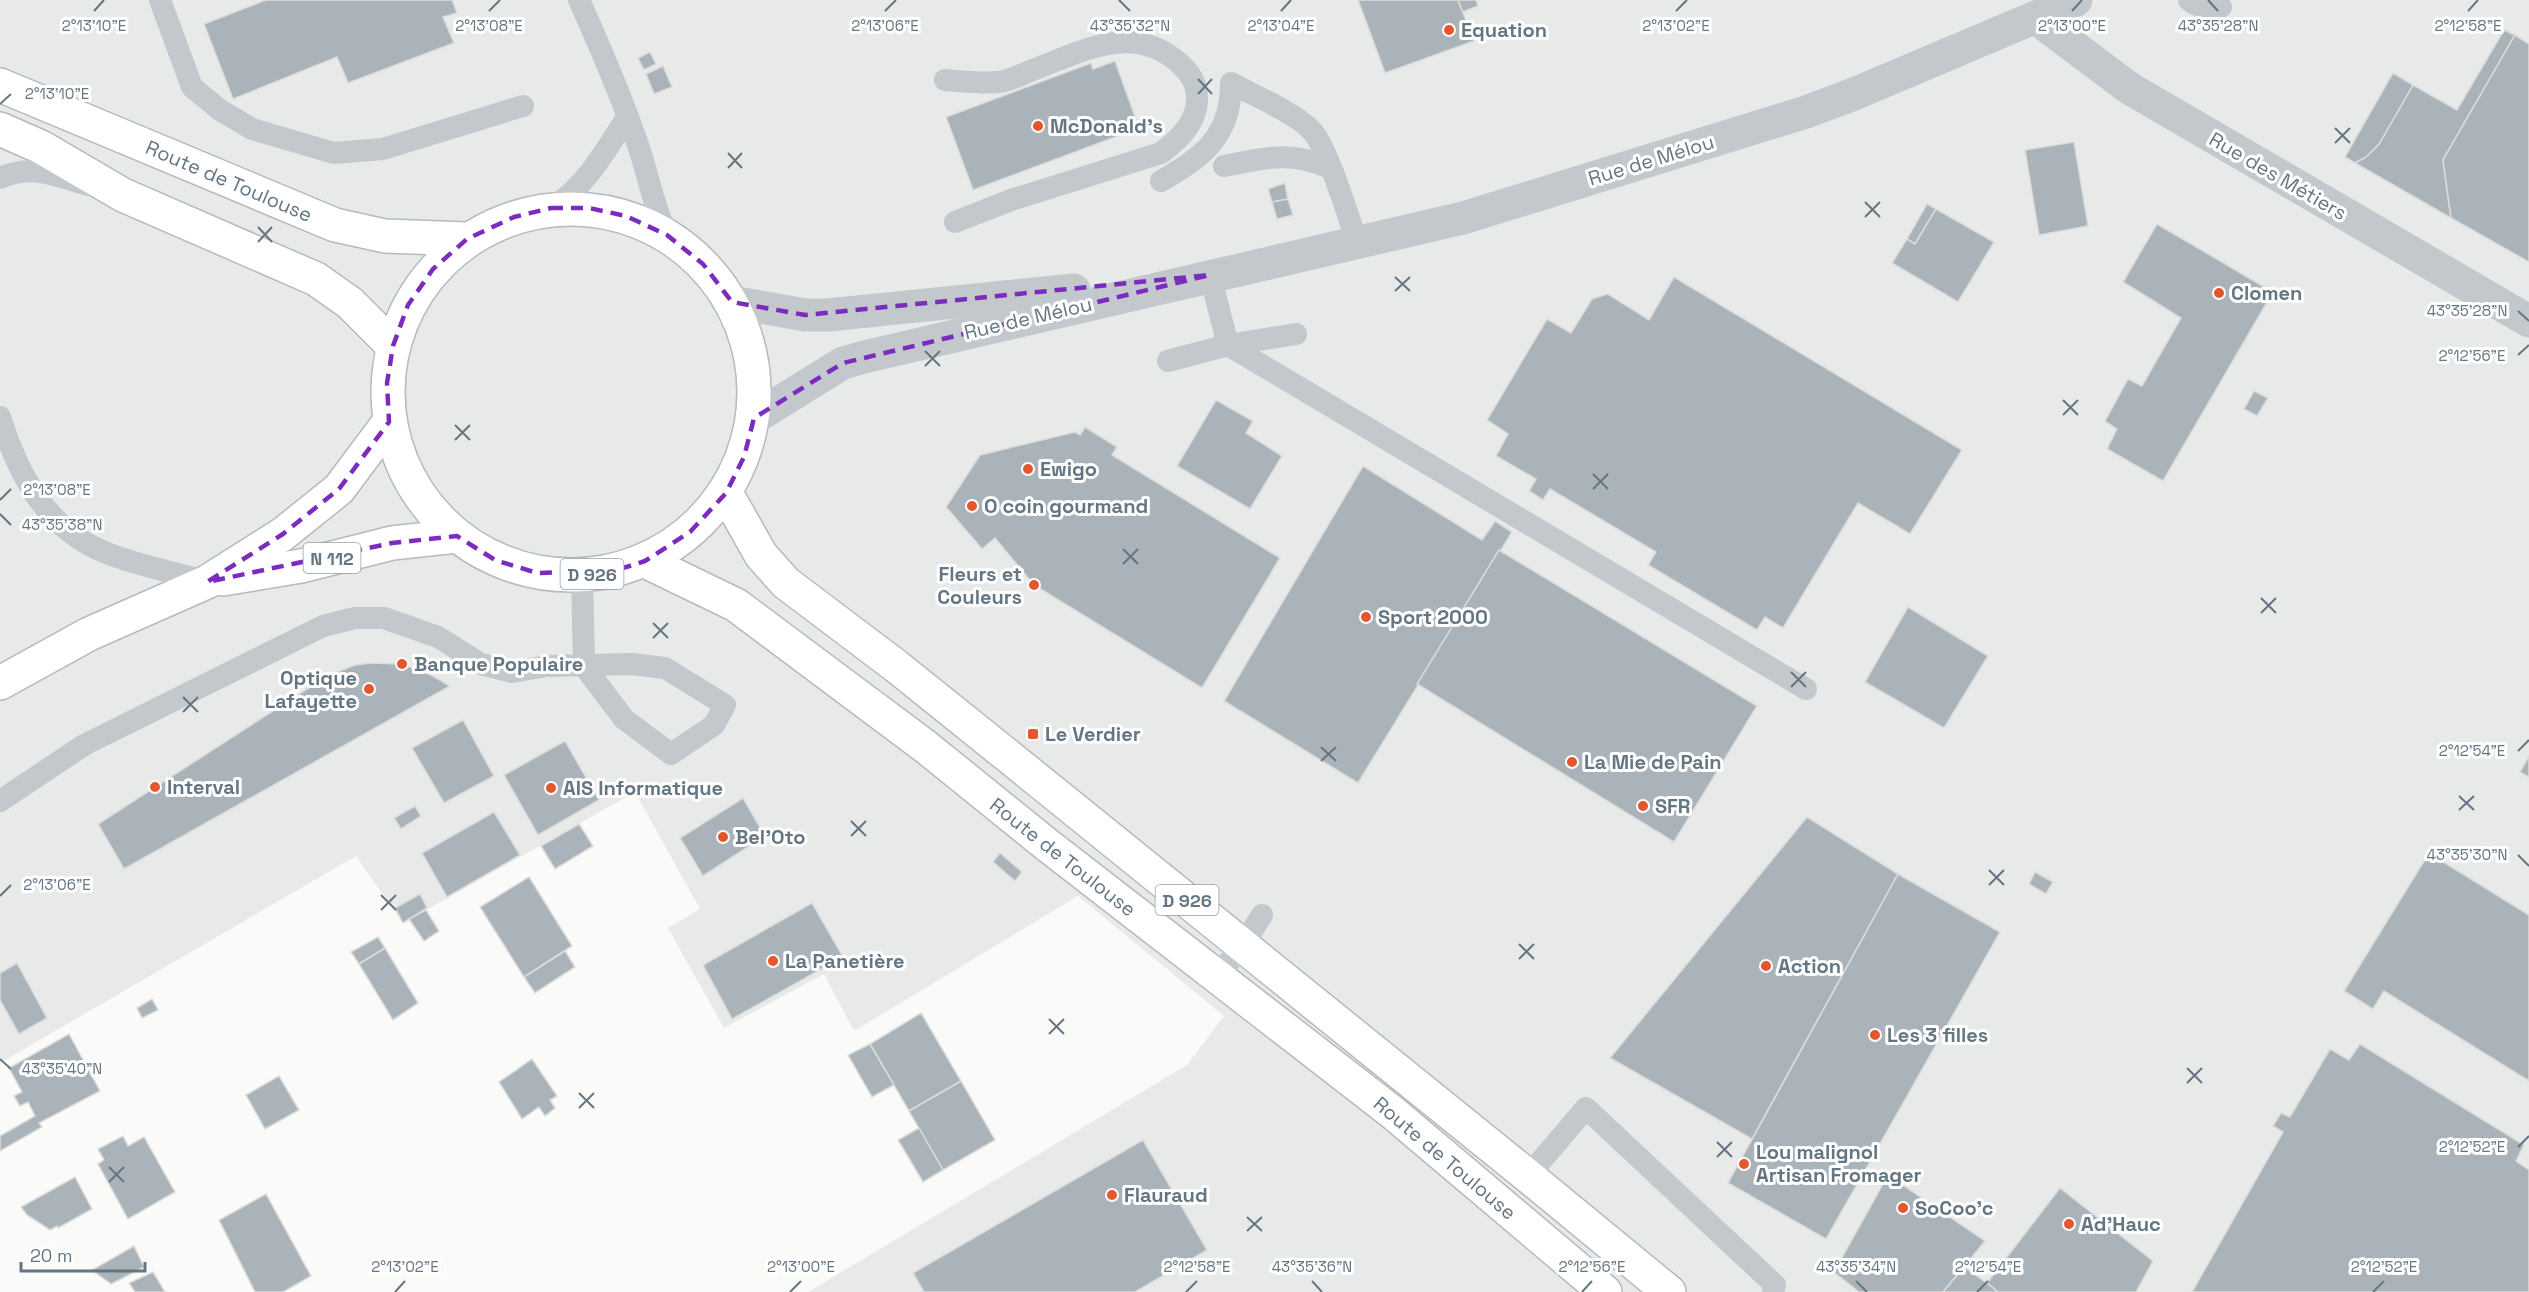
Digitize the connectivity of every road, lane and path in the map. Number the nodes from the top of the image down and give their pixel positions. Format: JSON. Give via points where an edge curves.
{"nodes":[{"id":1,"x":160,"y":0,"type":"edge"},
{"id":2,"x":579,"y":0,"type":"edge"},
{"id":3,"x":2076,"y":0,"type":"edge"},
{"id":4,"x":2189,"y":0,"type":"edge"},
{"id":5,"x":2221,"y":7,"type":"dead end"},
{"id":6,"x":2036,"y":18,"type":"junction"},
{"id":7,"x":945,"y":80,"type":"dead end"},
{"id":8,"x":0,"y":85,"type":"edge"},
{"id":9,"x":524,"y":106,"type":"dead end"},
{"id":10,"x":627,"y":117,"type":"junction"},
{"id":11,"x":0,"y":129,"type":"edge"},
{"id":12,"x":1224,"y":166,"type":"dead end"},
{"id":13,"x":1330,"y":168,"type":"junction"},
{"id":14,"x":0,"y":178,"type":"edge"},
{"id":15,"x":1161,"y":181,"type":"dead end"},
{"id":16,"x":123,"y":195,"type":"junction"},
{"id":17,"x":550,"y":208,"type":"junction"},
{"id":18,"x":955,"y":222,"type":"dead end"},
{"id":19,"x":667,"y":235,"type":"junction"},
{"id":20,"x":467,"y":239,"type":"junction"},
{"id":21,"x":1357,"y":242,"type":"junction"},
{"id":22,"x":1210,"y":275,"type":"junction"},
{"id":23,"x":732,"y":302,"type":"junction"},
{"id":24,"x":2529,"y":321,"type":"edge"},
{"id":25,"x":1296,"y":334,"type":"dead end"},
{"id":26,"x":1228,"y":345,"type":"junction"},
{"id":27,"x":393,"y":346,"type":"junction"},
{"id":28,"x":1168,"y":361,"type":"dead end"},
{"id":29,"x":0,"y":417,"type":"edge"},
{"id":30,"x":754,"y":418,"type":"junction"},
{"id":31,"x":389,"y":422,"type":"junction"},
{"id":32,"x":726,"y":492,"type":"junction"},
{"id":33,"x":457,"y":536,"type":"junction"},
{"id":34,"x":645,"y":561,"type":"junction"},
{"id":35,"x":582,"y":575,"type":"junction"},
{"id":36,"x":207,"y":582,"type":"junction"},
{"id":37,"x":584,"y":666,"type":"junction"},
{"id":38,"x":0,"y":683,"type":"edge"},
{"id":39,"x":1806,"y":689,"type":"dead end"},
{"id":40,"x":0,"y":801,"type":"edge"},
{"id":41,"x":1262,"y":915,"type":"dead end"},
{"id":42,"x":1243,"y":945,"type":"junction"},
{"id":43,"x":1216,"y":977,"type":"junction"},
{"id":44,"x":1528,"y":1176,"type":"junction"},
{"id":45,"x":1604,"y":1292,"type":"edge"},
{"id":46,"x":1669,"y":1292,"type":"edge"},
{"id":47,"x":1773,"y":1292,"type":"edge"}],
"edges":[{"from":1,"to":9,"type":"lane","via":[[192,87],[252,129],[334,153],[383,149]]},
{"from":2,"to":10,"type":"lane"},
{"from":3,"to":6,"type":"street","name":"Rue de Mélou"},
{"from":4,"to":5,"type":"lane","via":[[2208,8]]},
{"from":6,"to":21,"type":"street","name":"Rue de Mélou","via":[[1806,112],[1462,218]]},
{"from":6,"to":24,"type":"street","name":"Rue des Métiers","via":[[2128,88]]},
{"from":7,"to":18,"type":"lane","via":[[1000,82],[1104,44],[1125,41],[1147,44],[1170,55],[1187,70],[1197,90],[1197,105],[1189,125],[1161,153],[1011,200]]},
{"from":8,"to":20,"type":"main road","name":"Route de Toulouse","via":[[335,225],[385,236]]},
{"from":10,"to":17,"type":"lane","via":[[581,183],[564,201]]},
{"from":10,"to":19,"type":"lane","via":[[655,209]]},
{"from":11,"to":16,"type":"main road","via":[[41,147]]},
{"from":12,"to":13,"type":"lane","via":[[1286,156],[1310,159]]},
{"from":13,"to":15,"type":"lane","via":[[1312,130],[1231,83],[1231,101],[1215,142],[1195,161]]},
{"from":13,"to":21,"type":"lane"},
{"from":14,"to":16,"type":"lane","via":[[16,171],[35,170]]},
{"from":16,"to":27,"type":"main road","via":[[316,279],[350,303]]},
{"from":17,"to":19,"type":"main road","number":"D 926","via":[[589,208],[626,216]]},
{"from":17,"to":20,"type":"main road","number":"D 926","via":[[514,217]]},
{"from":19,"to":23,"type":"main road","number":"D 926","via":[[703,264]]},
{"from":20,"to":27,"type":"main road","number":"D 926","via":[[433,270],[414,296]]},
{"from":21,"to":22,"type":"street","name":"Rue de Mélou"},
{"from":22,"to":23,"type":"street","name":"Rue de Mélou","via":[[828,315],[805,315]]},
{"from":22,"to":26,"type":"lane"},
{"from":22,"to":30,"type":"street","name":"Rue de Mélou","via":[[843,363]]},
{"from":23,"to":30,"type":"main road","number":"D 926","via":[[747,339],[753,368]]},
{"from":25,"to":26,"type":"lane"},
{"from":26,"to":28,"type":"lane"},
{"from":26,"to":39,"type":"lane"},
{"from":27,"to":31,"type":"main road","number":"D 926","via":[[387,383]]},
{"from":29,"to":36,"type":"lane","via":[[22,475],[38,501],[58,522],[104,553]]},
{"from":30,"to":32,"type":"main road","number":"D 926","via":[[744,457]]},
{"from":31,"to":33,"type":"main road","number":"D 926","via":[[402,465],[425,503]]},
{"from":31,"to":36,"type":"main road","number":"N 112","via":[[339,489],[283,534]]},
{"from":32,"to":34,"type":"main road","number":"D 926","via":[[690,532]]},
{"from":32,"to":42,"type":"main road","number":"D 926","via":[[761,555],[786,583],[896,666]]},
{"from":33,"to":35,"type":"main road","number":"D 926","via":[[495,560],[537,573]]},
{"from":33,"to":36,"type":"main road","number":"N 112","via":[[392,543],[302,566]]},
{"from":34,"to":35,"type":"main road","number":"D 926","via":[[614,571]]},
{"from":34,"to":43,"type":"main road","name":"Route de Toulouse","number":"D 926","via":[[736,605],[926,747]]},
{"from":35,"to":37,"type":"lane"},
{"from":36,"to":38,"type":"main road","number":"N 112","via":[[89,634]]},
{"from":37,"to":37,"type":"lane","via":[[624,719],[671,753],[714,725],[725,705],[665,668],[632,664]]},
{"from":37,"to":40,"type":"lane","via":[[547,666],[512,672],[481,664],[438,638],[384,618],[356,618],[323,626],[84,745]]},
{"from":41,"to":42,"type":"lane"},
{"from":42,"to":43,"type":"lane"},
{"from":42,"to":44,"type":"main road","number":"D 926"},
{"from":43,"to":45,"type":"main road","name":"Route de Toulouse","number":"D 926","via":[[1392,1112]]},
{"from":44,"to":46,"type":"main road","number":"D 926"},
{"from":44,"to":47,"type":"lane","via":[[1586,1108],[1775,1285]]}]}
